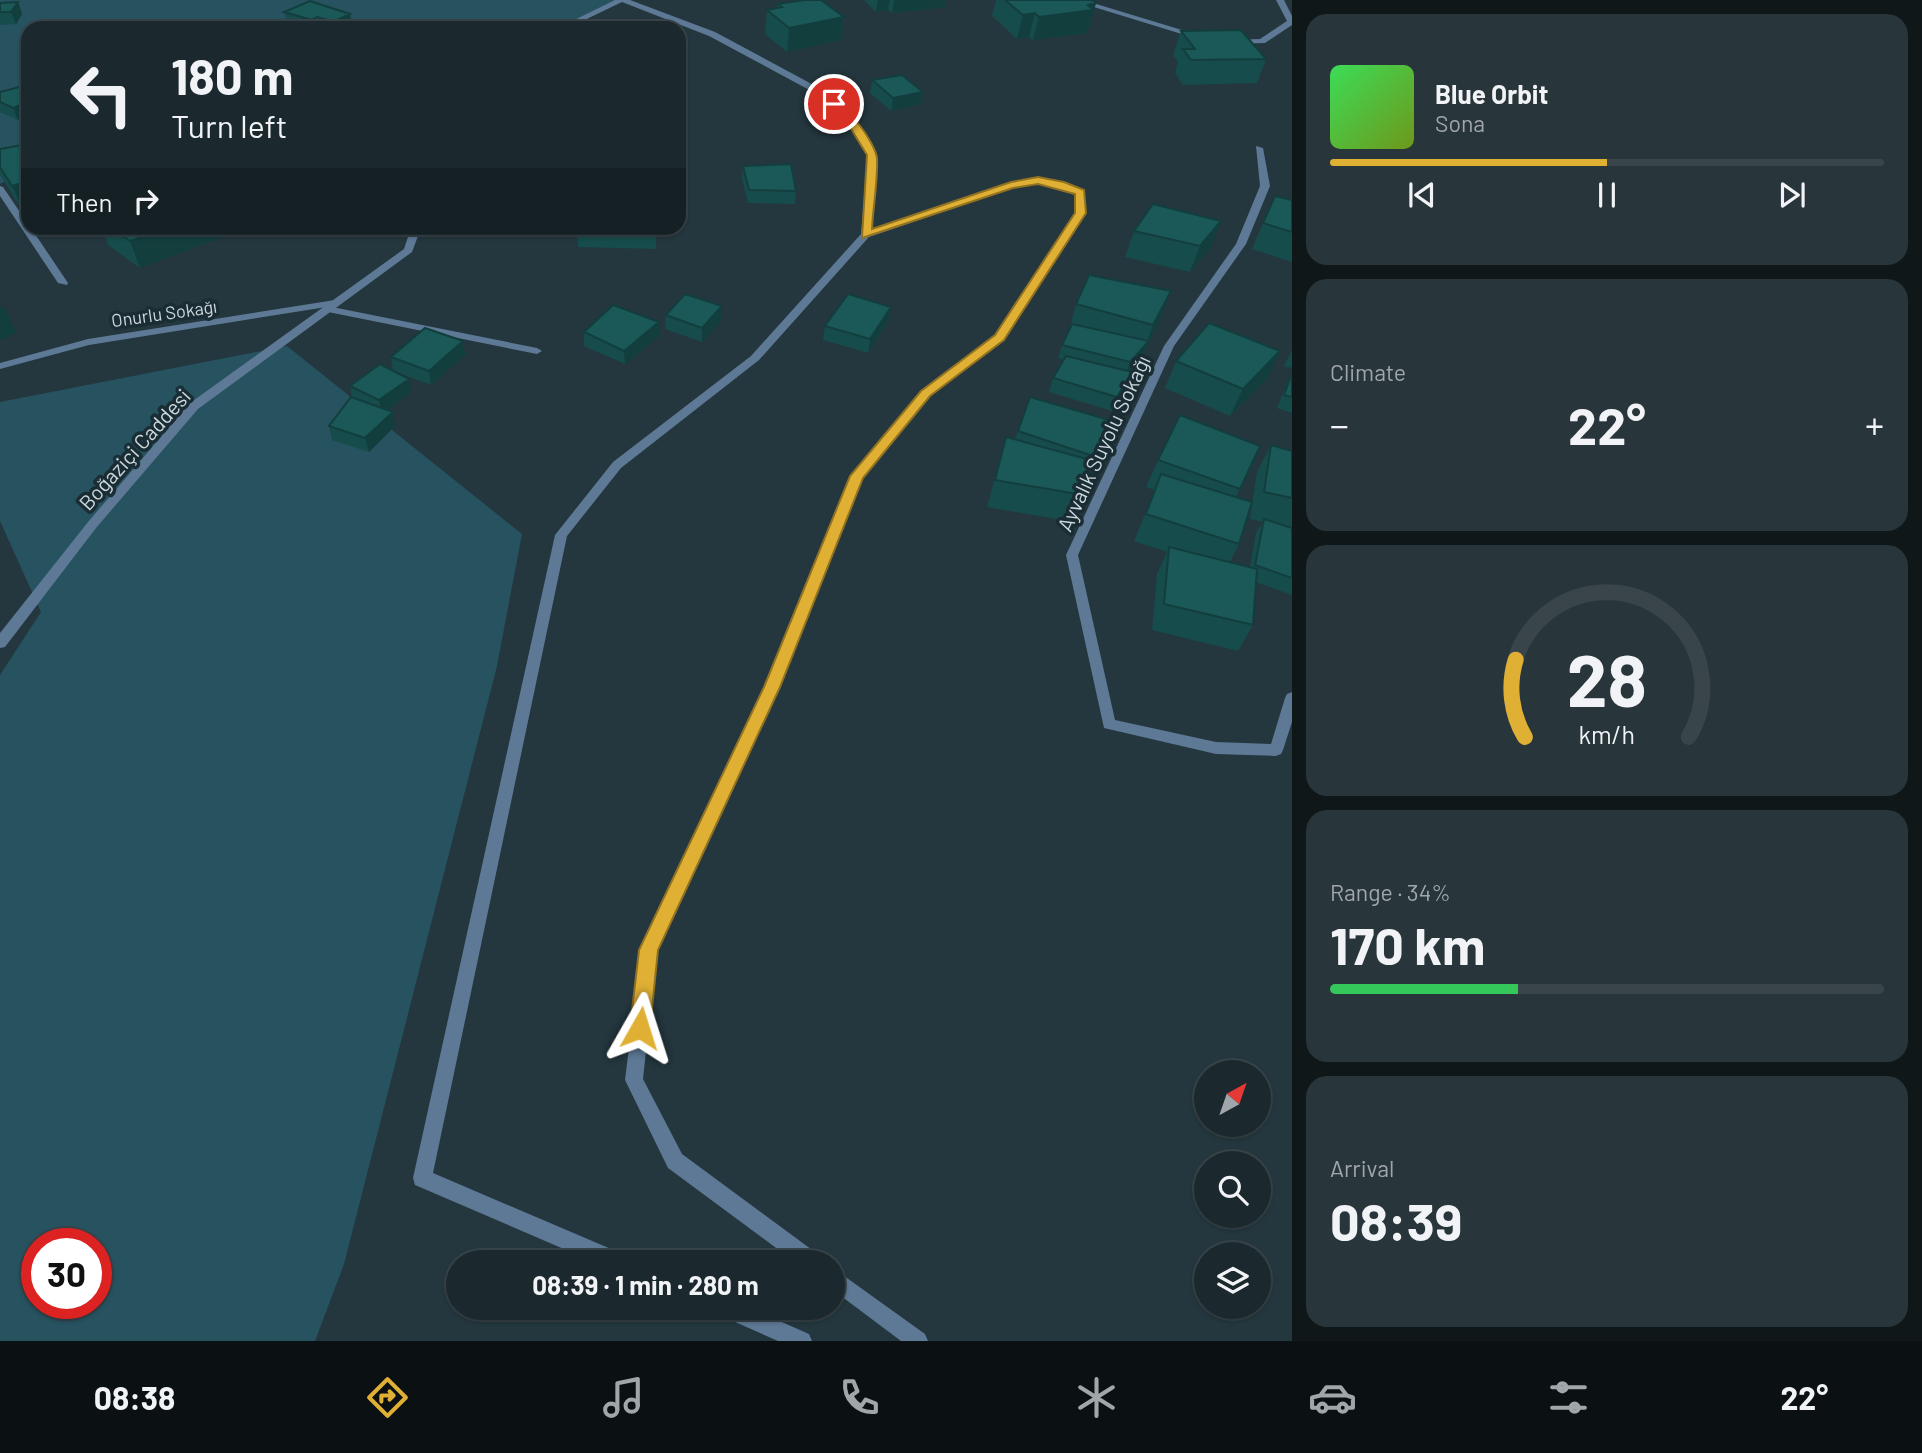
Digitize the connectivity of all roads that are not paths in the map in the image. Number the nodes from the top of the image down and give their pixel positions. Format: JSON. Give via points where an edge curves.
{"nodes":[{"id":1,"x":622,"y":0,"type":"edge"},
{"id":2,"x":1074,"y":0,"type":"edge"},
{"id":3,"x":1280,"y":0,"type":"edge"},
{"id":4,"x":577,"y":21,"type":"edge"},
{"id":5,"x":678,"y":21,"type":"edge"},
{"id":6,"x":686,"y":24,"type":"edge"},
{"id":7,"x":1207,"y":38,"type":"edge"},
{"id":8,"x":1219,"y":42,"type":"edge"},
{"id":9,"x":1259,"y":148,"type":"dead end"},
{"id":10,"x":0,"y":189,"type":"edge"},
{"id":11,"x":21,"y":220,"type":"edge"},
{"id":12,"x":31,"y":235,"type":"edge"},
{"id":13,"x":413,"y":235,"type":"edge"},
{"id":14,"x":866,"y":235,"type":"junction"},
{"id":15,"x":63,"y":283,"type":"dead end"},
{"id":16,"x":331,"y":306,"type":"junction"},
{"id":17,"x":537,"y":351,"type":"dead end"},
{"id":18,"x":0,"y":366,"type":"edge"},
{"id":19,"x":0,"y":643,"type":"edge"},
{"id":20,"x":1292,"y":698,"type":"edge"},
{"id":21,"x":590,"y":1250,"type":"edge"},
{"id":22,"x":795,"y":1250,"type":"edge"},
{"id":23,"x":845,"y":1287,"type":"edge"},
{"id":24,"x":754,"y":1320,"type":"edge"},
{"id":25,"x":802,"y":1341,"type":"edge"},
{"id":26,"x":918,"y":1341,"type":"edge"}],
"edges":[{"from":1,"to":4,"type":"street"},
{"from":1,"to":5,"type":"street"},
{"from":2,"to":7,"type":"street"},
{"from":3,"to":8,"type":"street","via":[[1291,22],[1262,41]]},
{"from":6,"to":14,"type":"street","via":[[818,91],[849,117],[872,155]]},
{"from":9,"to":20,"type":"street","name":"Ayvalık Suyolu Sokağı","via":[[1265,186],[1241,244],[1169,346],[1072,555],[1108,724],[1216,748],[1276,750]]},
{"from":10,"to":11,"type":"street"},
{"from":12,"to":15,"type":"street"},
{"from":13,"to":16,"type":"street","name":"Boğaziçi Caddesi","via":[[408,250]]},
{"from":14,"to":21,"type":"street","via":[[755,358],[617,465],[561,535],[422,1178]]},
{"from":14,"to":22,"type":"street","via":[[1011,185],[1038,181],[1080,193],[1081,213],[1000,338],[926,394],[857,476],[772,687],[649,950],[634,1080],[675,1161]]},
{"from":16,"to":17,"type":"street"},
{"from":16,"to":18,"type":"street","name":"Onurlu Sokağı","via":[[88,342]]},
{"from":16,"to":19,"type":"street","name":"Boğaziçi Caddesi","via":[[194,407],[92,525]]},
{"from":23,"to":26,"type":"street"},
{"from":24,"to":25,"type":"street"}]}
